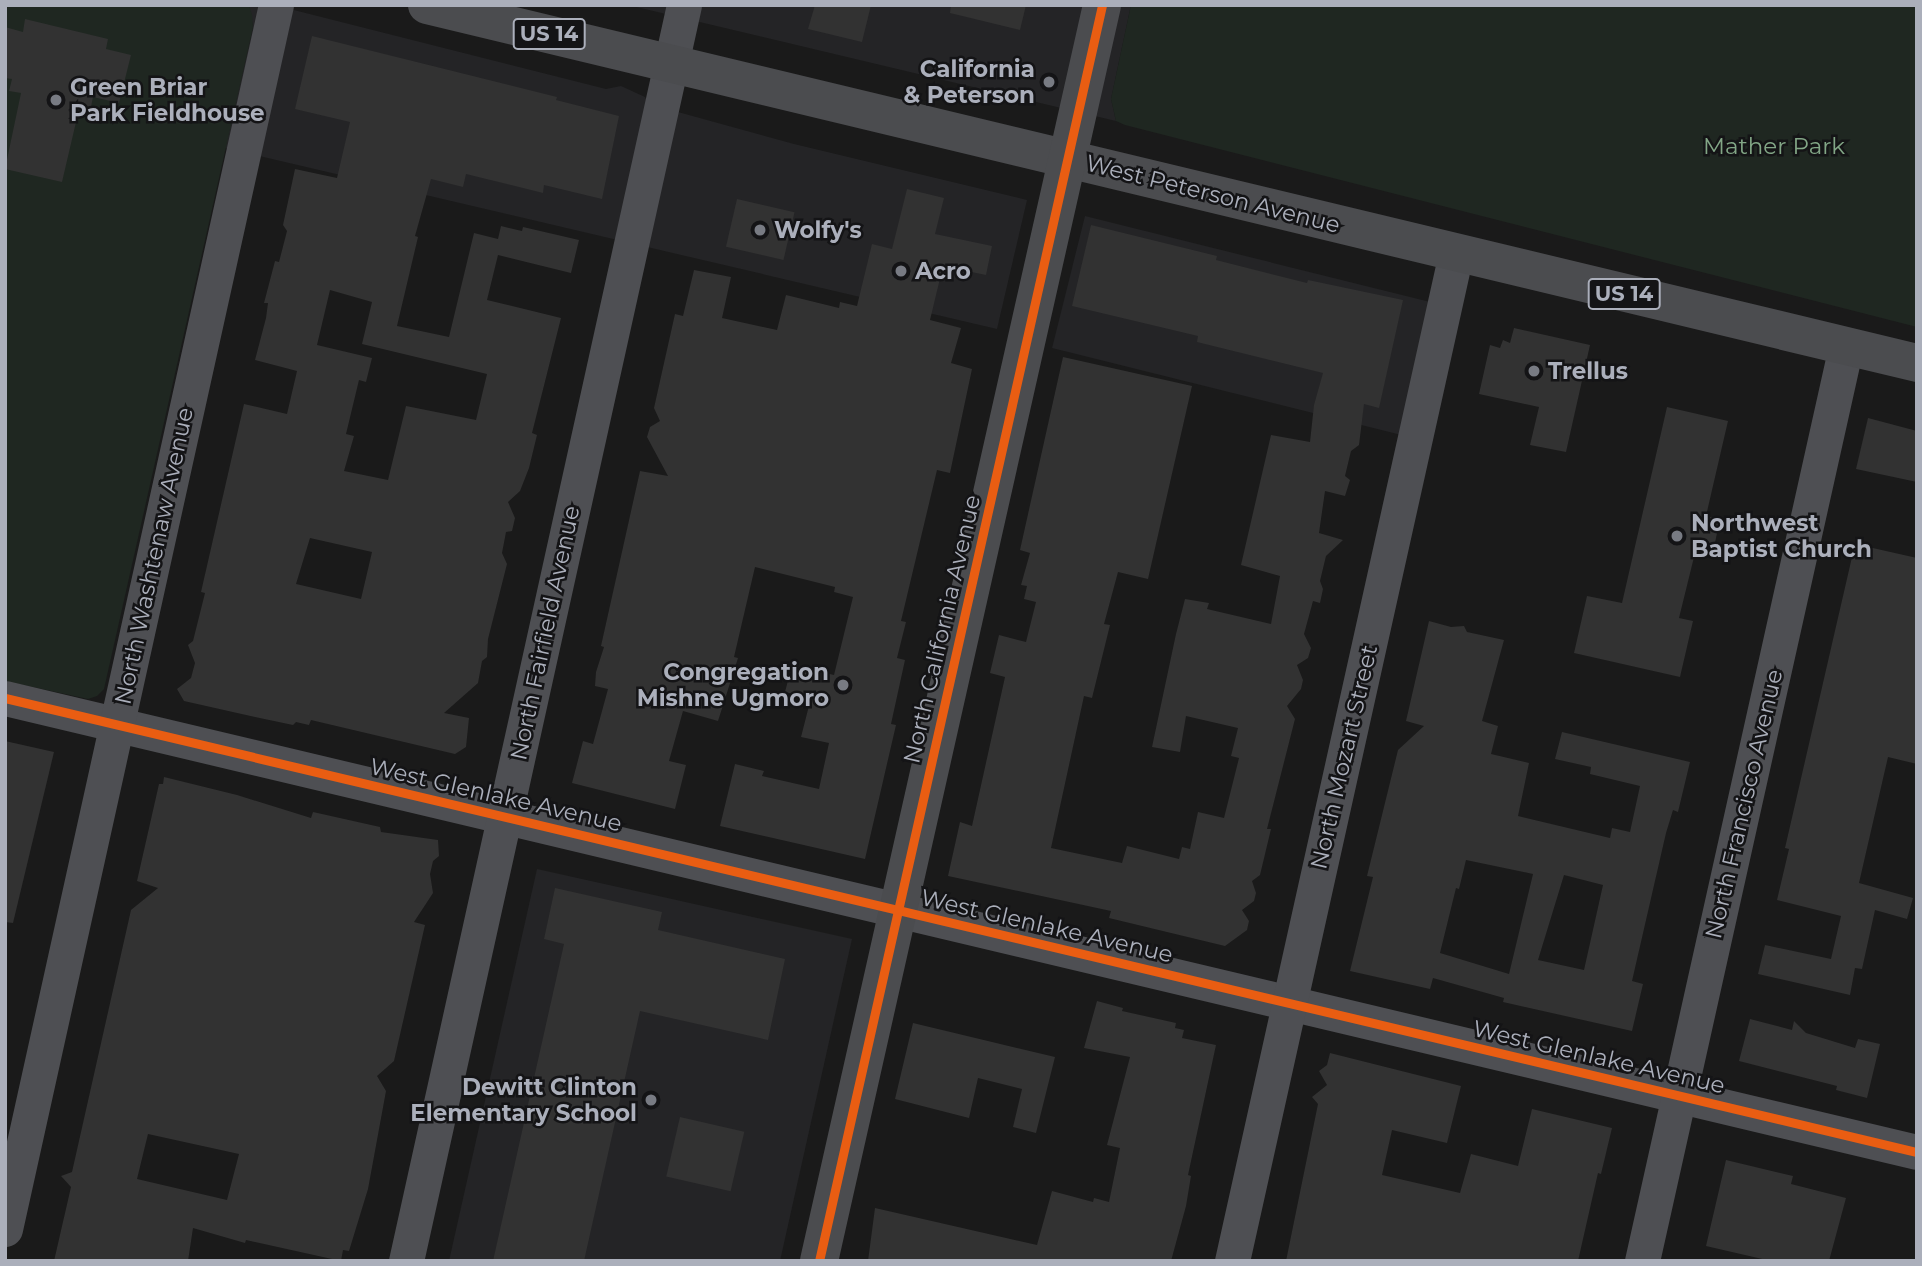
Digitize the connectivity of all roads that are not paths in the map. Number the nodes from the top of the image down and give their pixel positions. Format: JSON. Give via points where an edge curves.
{"nodes":[{"id":1,"x":276,"y":5,"type":"edge"},
{"id":2,"x":427,"y":5,"type":"edge"},
{"id":3,"x":684,"y":5,"type":"edge"},
{"id":4,"x":1102,"y":5,"type":"edge"},
{"id":5,"x":671,"y":64,"type":"junction"},
{"id":6,"x":1068,"y":159,"type":"junction"},
{"id":7,"x":1456,"y":253,"type":"junction"},
{"id":8,"x":1846,"y":346,"type":"junction"},
{"id":9,"x":1917,"y":363,"type":"edge"},
{"id":10,"x":5,"y":698,"type":"edge"},
{"id":11,"x":117,"y":725,"type":"junction"},
{"id":12,"x":504,"y":817,"type":"junction"},
{"id":13,"x":898,"y":910,"type":"junction"},
{"id":14,"x":1289,"y":1003,"type":"junction"},
{"id":15,"x":1679,"y":1096,"type":"junction"},
{"id":16,"x":1917,"y":1152,"type":"edge"},
{"id":17,"x":5,"y":1229,"type":"edge"},
{"id":18,"x":406,"y":1261,"type":"edge"},
{"id":19,"x":819,"y":1261,"type":"edge"},
{"id":20,"x":1232,"y":1261,"type":"edge"},
{"id":21,"x":1642,"y":1261,"type":"edge"}],
"edges":[{"from":1,"to":11,"type":"street","name":"North Washtenaw Avenue"},
{"from":2,"to":5,"type":"main road","name":"West Peterson Avenue","number":"US 14"},
{"from":3,"to":5,"type":"street","name":"North Fairfield Avenue"},
{"from":4,"to":6,"type":"main road","name":"North California Avenue"},
{"from":5,"to":6,"type":"main road","name":"West Peterson Avenue","number":"US 14"},
{"from":5,"to":12,"type":"street","name":"North Fairfield Avenue"},
{"from":6,"to":7,"type":"main road","name":"West Peterson Avenue","number":"US 14"},
{"from":6,"to":13,"type":"main road","name":"North California Avenue"},
{"from":7,"to":8,"type":"main road","name":"West Peterson Avenue","number":"US 14"},
{"from":7,"to":14,"type":"street","name":"North Mozart Street"},
{"from":8,"to":9,"type":"main road","name":"West Peterson Avenue","number":"US 14"},
{"from":8,"to":15,"type":"street","name":"North Francisco Avenue"},
{"from":10,"to":11,"type":"street","name":"West Glenlake Avenue"},
{"from":11,"to":12,"type":"street","name":"West Glenlake Avenue"},
{"from":11,"to":17,"type":"street","name":"North Washtenaw Avenue"},
{"from":12,"to":13,"type":"street","name":"West Glenlake Avenue"},
{"from":12,"to":18,"type":"street","name":"North Fairfield Avenue"},
{"from":13,"to":14,"type":"street","name":"West Glenlake Avenue"},
{"from":13,"to":19,"type":"main road","name":"North California Avenue"},
{"from":14,"to":15,"type":"street","name":"West Glenlake Avenue"},
{"from":14,"to":20,"type":"street","name":"North Mozart Street"},
{"from":15,"to":16,"type":"street","name":"West Glenlake Avenue"},
{"from":15,"to":21,"type":"street","name":"North Francisco Avenue"}]}
